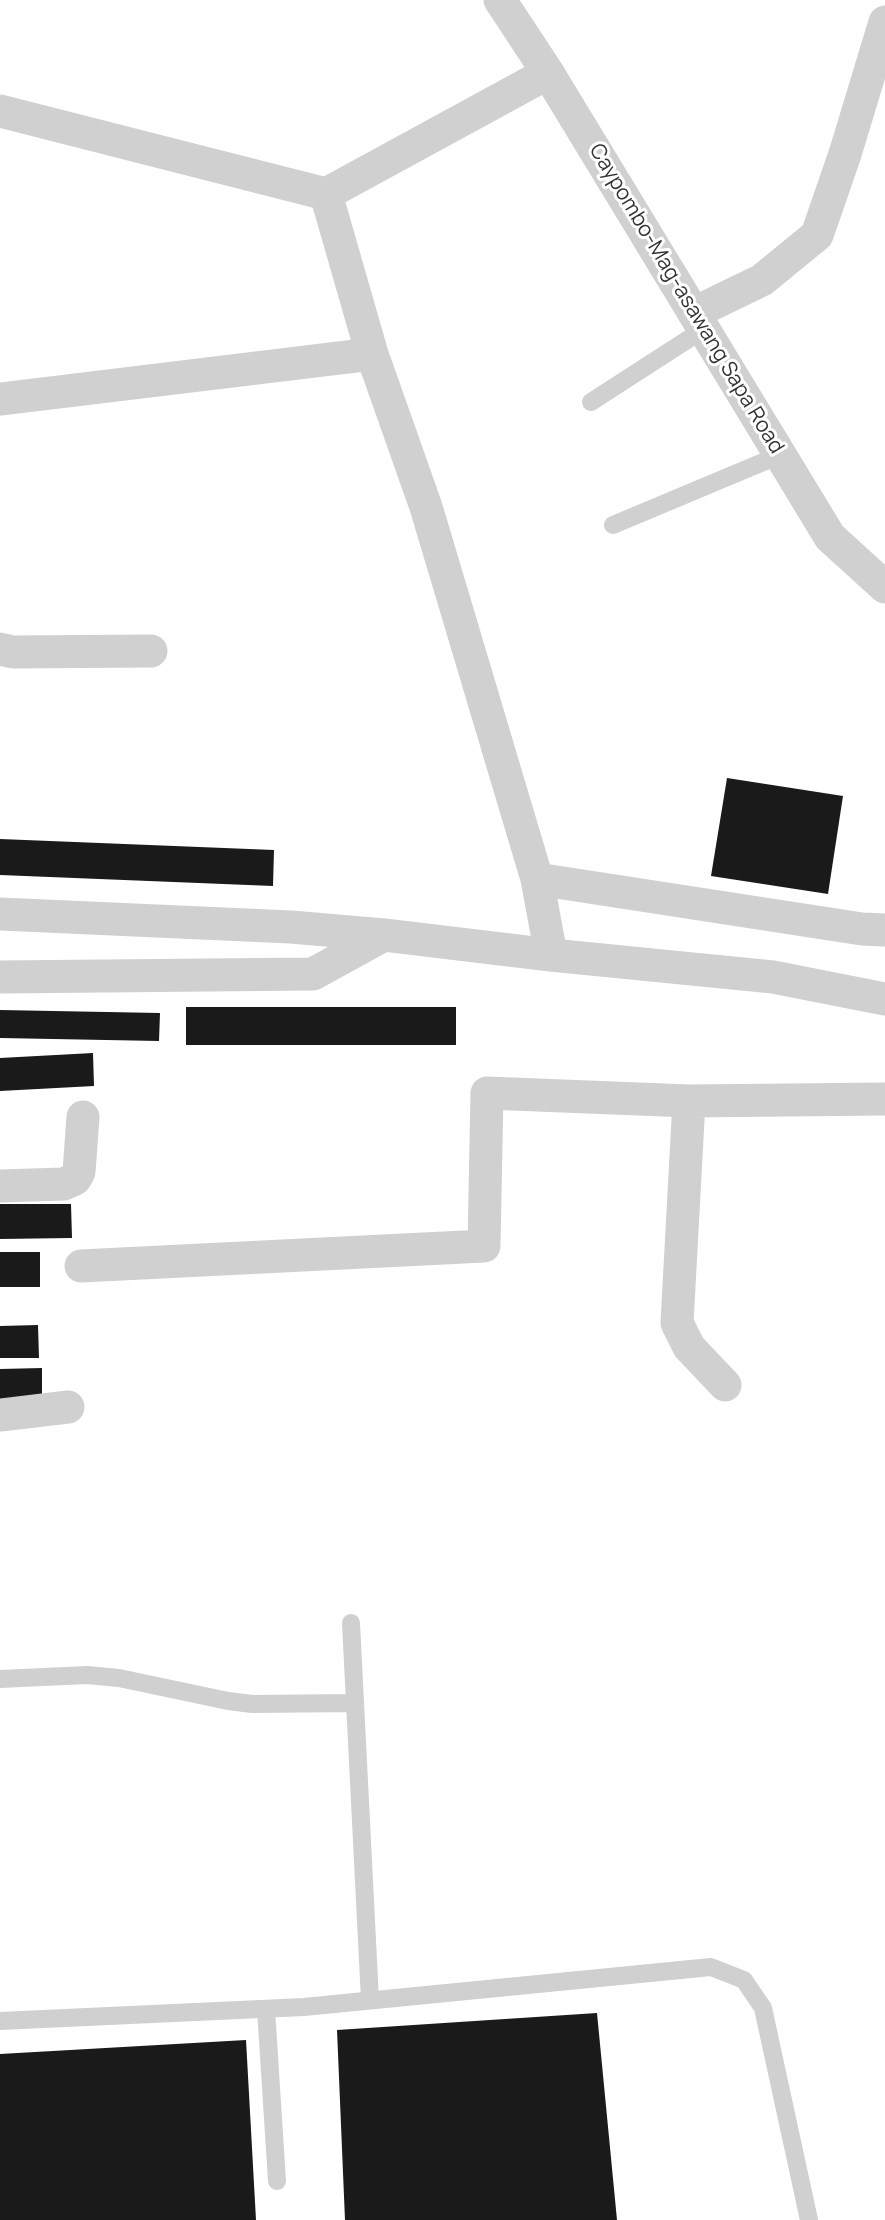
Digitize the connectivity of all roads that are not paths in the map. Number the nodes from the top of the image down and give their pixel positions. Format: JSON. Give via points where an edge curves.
{"nodes":[{"id":1,"x":500,"y":0,"type":"edge"},
{"id":2,"x":885,"y":22,"type":"edge"},
{"id":3,"x":548,"y":73,"type":"junction"},
{"id":4,"x":0,"y":111,"type":"edge"},
{"id":5,"x":326,"y":194,"type":"junction"},
{"id":6,"x":699,"y":321,"type":"junction"},
{"id":7,"x":372,"y":354,"type":"junction"},
{"id":8,"x":0,"y":399,"type":"edge"},
{"id":9,"x":591,"y":402,"type":"dead end"},
{"id":10,"x":780,"y":455,"type":"junction"},
{"id":11,"x":613,"y":525,"type":"dead end"},
{"id":12,"x":885,"y":587,"type":"edge"},
{"id":13,"x":0,"y":649,"type":"edge"},
{"id":14,"x":151,"y":651,"type":"dead end"},
{"id":15,"x":537,"y":879,"type":"junction"},
{"id":16,"x":0,"y":914,"type":"edge"},
{"id":17,"x":885,"y":930,"type":"edge"},
{"id":18,"x":384,"y":935,"type":"junction"},
{"id":19,"x":551,"y":955,"type":"junction"},
{"id":20,"x":0,"y":977,"type":"edge"},
{"id":21,"x":885,"y":999,"type":"edge"},
{"id":22,"x":885,"y":1099,"type":"edge"},
{"id":23,"x":689,"y":1101,"type":"junction"},
{"id":24,"x":83,"y":1117,"type":"dead end"},
{"id":25,"x":0,"y":1186,"type":"edge"},
{"id":26,"x":81,"y":1266,"type":"dead end"},
{"id":27,"x":725,"y":1385,"type":"dead end"},
{"id":28,"x":69,"y":1407,"type":"dead end"},
{"id":29,"x":0,"y":1415,"type":"edge"},
{"id":30,"x":351,"y":1623,"type":"dead end"},
{"id":31,"x":0,"y":1679,"type":"edge"},
{"id":32,"x":355,"y":1702,"type":"junction"},
{"id":33,"x":370,"y":2000,"type":"junction"},
{"id":34,"x":266,"y":2009,"type":"junction"},
{"id":35,"x":0,"y":2021,"type":"edge"},
{"id":36,"x":277,"y":2181,"type":"dead end"},
{"id":37,"x":809,"y":2220,"type":"edge"}],
"edges":[{"from":1,"to":3,"type":"street","name":"Caypombo-Mag-asawang Sapa Road"},
{"from":2,"to":6,"type":"street","via":[[817,235],[762,280]]},
{"from":3,"to":5,"type":"street"},
{"from":3,"to":6,"type":"street","name":"Caypombo-Mag-asawang Sapa Road"},
{"from":4,"to":5,"type":"street"},
{"from":5,"to":7,"type":"street"},
{"from":6,"to":9,"type":"lane"},
{"from":6,"to":10,"type":"street","name":"Caypombo-Mag-asawang Sapa Road"},
{"from":7,"to":8,"type":"street"},
{"from":7,"to":15,"type":"street","via":[[426,507]]},
{"from":10,"to":11,"type":"lane"},
{"from":10,"to":12,"type":"street","name":"Caypombo-Mag-asawang Sapa Road","via":[[830,537]]},
{"from":13,"to":14,"type":"street"},
{"from":15,"to":17,"type":"street"},
{"from":15,"to":19,"type":"street"},
{"from":16,"to":18,"type":"street"},
{"from":18,"to":19,"type":"street"},
{"from":18,"to":20,"type":"street","via":[[313,974]]},
{"from":19,"to":21,"type":"street","via":[[773,977]]},
{"from":22,"to":23,"type":"street"},
{"from":23,"to":26,"type":"street","via":[[487,1093],[484,1246]]},
{"from":23,"to":27,"type":"street","via":[[677,1323],[689,1347]]},
{"from":24,"to":25,"type":"street","via":[[79,1172],[75,1179],[64,1184]]},
{"from":28,"to":29,"type":"street"},
{"from":30,"to":32,"type":"lane"},
{"from":31,"to":32,"type":"lane","via":[[87,1675],[252,1704]]},
{"from":32,"to":33,"type":"lane"},
{"from":33,"to":34,"type":"lane"},
{"from":33,"to":37,"type":"lane","via":[[711,1968],[744,1980],[764,2008]]},
{"from":34,"to":35,"type":"lane"},
{"from":34,"to":36,"type":"lane"}]}
